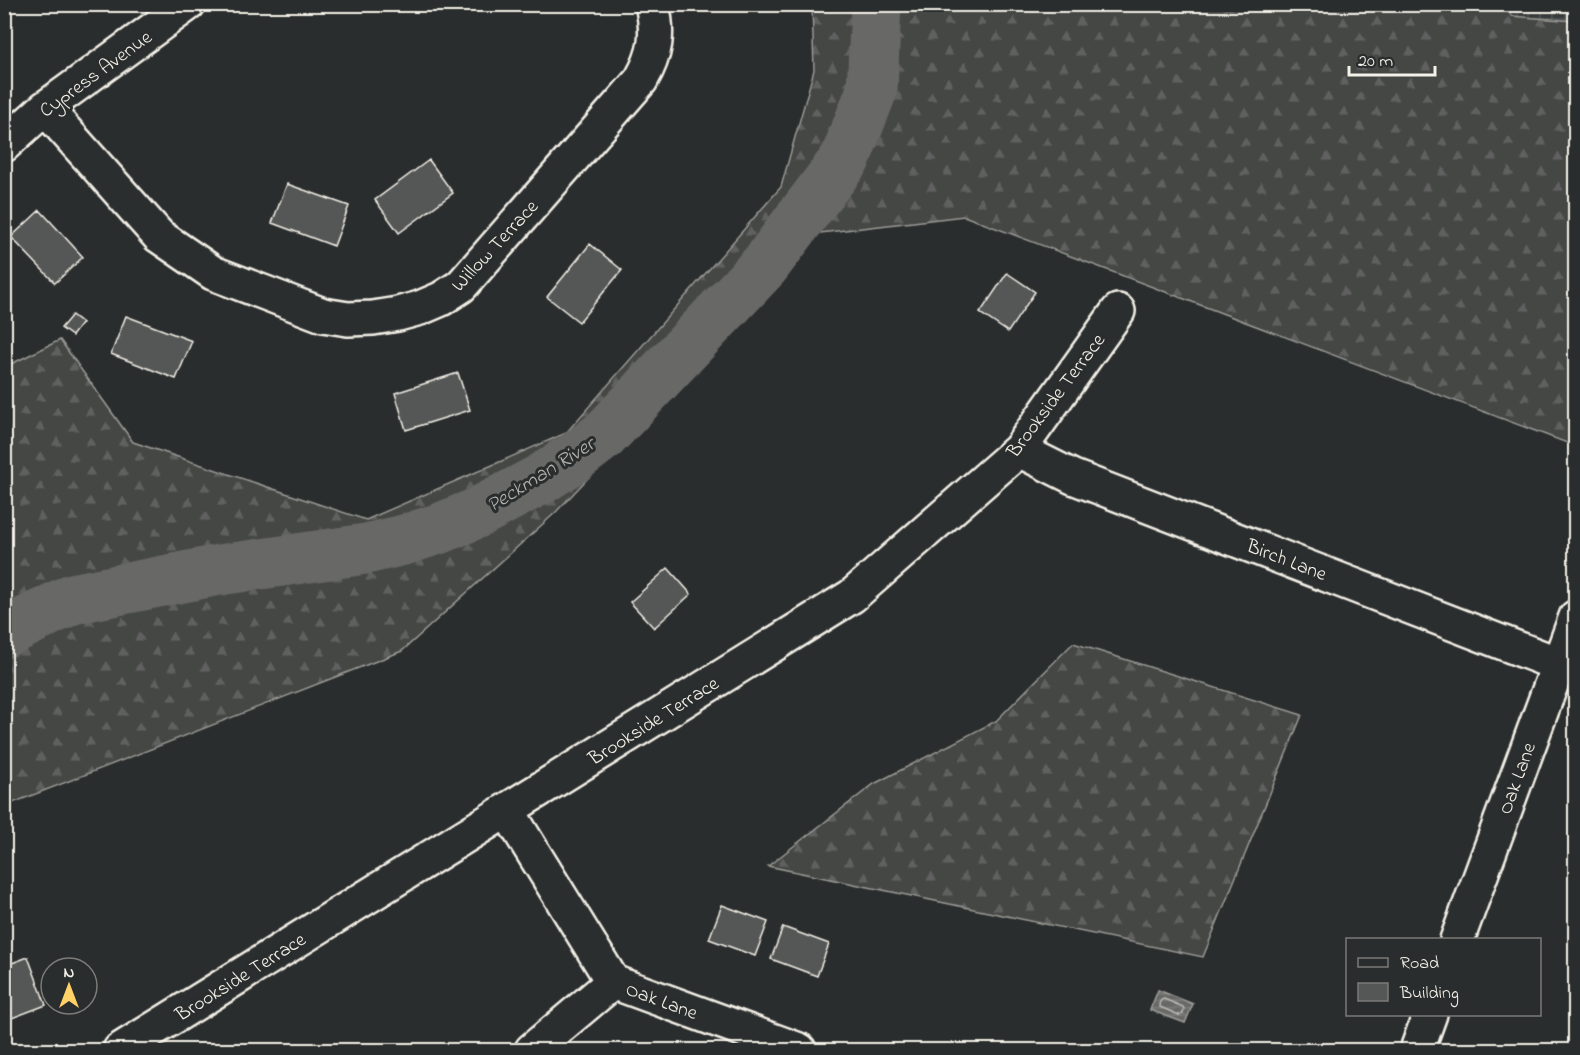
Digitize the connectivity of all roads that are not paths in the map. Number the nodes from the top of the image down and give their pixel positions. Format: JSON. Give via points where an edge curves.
{"nodes":[{"id":1,"x":188,"y":4,"type":"edge"},
{"id":2,"x":652,"y":4,"type":"edge"},
{"id":3,"x":45,"y":108,"type":"junction"},
{"id":4,"x":4,"y":145,"type":"edge"},
{"id":5,"x":1118,"y":310,"type":"dead end"},
{"id":6,"x":1019,"y":450,"type":"junction"},
{"id":7,"x":1575,"y":617,"type":"edge"},
{"id":8,"x":1558,"y":664,"type":"junction"},
{"id":9,"x":507,"y":810,"type":"junction"},
{"id":10,"x":1457,"y":938,"type":"edge"},
{"id":11,"x":613,"y":982,"type":"junction"},
{"id":12,"x":1429,"y":1016,"type":"edge"},
{"id":13,"x":120,"y":1050,"type":"edge"},
{"id":14,"x":532,"y":1050,"type":"edge"},
{"id":15,"x":799,"y":1050,"type":"edge"},
{"id":16,"x":1417,"y":1050,"type":"edge"}],
"edges":[{"from":1,"to":3,"type":"street","name":"Cypress Avenue"},
{"from":2,"to":3,"type":"street","name":"Willow Terrace","via":[[654,53],[641,80],[461,286],[441,299],[398,314],[348,319],[323,315],[213,273],[159,236]]},
{"from":3,"to":4,"type":"street","name":"Cypress Avenue"},
{"from":5,"to":6,"type":"street","name":"Brookside Terrace"},
{"from":6,"to":8,"type":"street","name":"Birch Lane","via":[[1073,477]]},
{"from":6,"to":9,"type":"street","name":"Brookside Terrace","via":[[852,596]]},
{"from":7,"to":8,"type":"street","name":"Oak Lane"},
{"from":8,"to":10,"type":"street","name":"Oak Lane"},
{"from":9,"to":11,"type":"street","name":"Oak Lane"},
{"from":9,"to":13,"type":"street","name":"Brookside Terrace"},
{"from":11,"to":14,"type":"street"},
{"from":11,"to":15,"type":"street","name":"Oak Lane"},
{"from":12,"to":16,"type":"street"}]}
